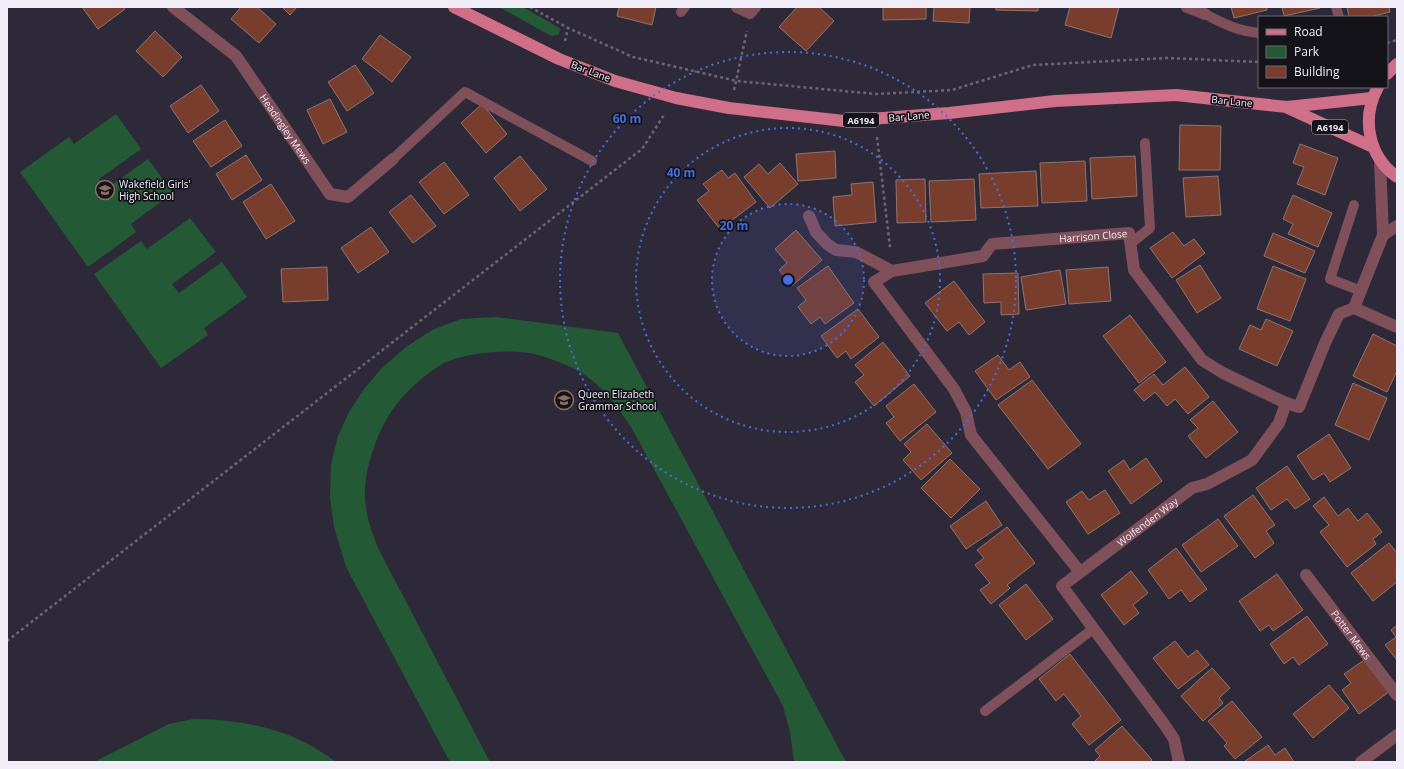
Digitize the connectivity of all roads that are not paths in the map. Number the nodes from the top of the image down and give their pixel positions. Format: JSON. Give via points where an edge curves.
{"nodes":[{"id":1,"x":454,"y":7,"type":"edge"},
{"id":2,"x":737,"y":7,"type":"edge"},
{"id":3,"x":1187,"y":7,"type":"edge"},
{"id":4,"x":182,"y":10,"type":"edge"},
{"id":5,"x":752,"y":10,"type":"edge"},
{"id":6,"x":1205,"y":14,"type":"joint"},
{"id":7,"x":1258,"y":34,"type":"edge"},
{"id":8,"x":1397,"y":64,"type":"edge"},
{"id":9,"x":1388,"y":73,"type":"edge"},
{"id":10,"x":1377,"y":88,"type":"edge"},
{"id":11,"x":1372,"y":98,"type":"junction"},
{"id":12,"x":1287,"y":107,"type":"junction"},
{"id":13,"x":1144,"y":143,"type":"dead end"},
{"id":14,"x":1373,"y":147,"type":"junction"},
{"id":15,"x":392,"y":159,"type":"joint"},
{"id":16,"x":1380,"y":160,"type":"junction"},
{"id":17,"x":592,"y":161,"type":"dead end"},
{"id":18,"x":1397,"y":177,"type":"edge"},
{"id":19,"x":1354,"y":205,"type":"dead end"},
{"id":20,"x":809,"y":216,"type":"dead end"},
{"id":21,"x":1397,"y":226,"type":"edge"},
{"id":22,"x":1383,"y":235,"type":"junction"},
{"id":23,"x":1130,"y":244,"type":"junction"},
{"id":24,"x":892,"y":271,"type":"junction"},
{"id":25,"x":1361,"y":291,"type":"junction"},
{"id":26,"x":1354,"y":308,"type":"junction"},
{"id":27,"x":1397,"y":326,"type":"edge"},
{"id":28,"x":1286,"y":403,"type":"junction"},
{"id":29,"x":1080,"y":572,"type":"junction"},
{"id":30,"x":1306,"y":575,"type":"dead end"},
{"id":31,"x":1093,"y":629,"type":"junction"},
{"id":32,"x":1397,"y":695,"type":"edge"},
{"id":33,"x":985,"y":711,"type":"dead end"},
{"id":34,"x":1397,"y":735,"type":"edge"},
{"id":35,"x":1179,"y":762,"type":"edge"},
{"id":36,"x":1362,"y":762,"type":"edge"}],
"edges":[{"from":1,"to":12,"type":"main road","name":"Bar Lane","number":"A6194","via":[[560,59],[615,80],[676,98],[729,108],[844,121],[1055,101],[1176,95]]},
{"from":2,"to":5,"type":"street"},
{"from":3,"to":6,"type":"street"},
{"from":4,"to":15,"type":"street","name":"Headingley Mews","via":[[236,56],[330,194],[348,197]]},
{"from":6,"to":7,"type":"lane","via":[[1238,30]]},
{"from":8,"to":9,"type":"main road"},
{"from":10,"to":11,"type":"main road"},
{"from":11,"to":12,"type":"main road","name":"Bar Lane","number":"A6194"},
{"from":11,"to":14,"type":"main road","via":[[1368,124]]},
{"from":12,"to":14,"type":"main road","name":"Bar Lane","number":"A6194"},
{"from":13,"to":23,"type":"lane","via":[[1150,228]]},
{"from":14,"to":16,"type":"main road"},
{"from":15,"to":17,"type":"lane","via":[[465,92]]},
{"from":16,"to":18,"type":"main road","via":[[1389,172]]},
{"from":16,"to":22,"type":"street"},
{"from":19,"to":25,"type":"lane","via":[[1330,279]]},
{"from":20,"to":24,"type":"street","via":[[816,232],[836,250],[856,252]]},
{"from":21,"to":22,"type":"street"},
{"from":22,"to":25,"type":"street"},
{"from":23,"to":24,"type":"street","name":"Harrison Close","via":[[1129,233],[992,244],[983,256]]},
{"from":23,"to":28,"type":"street","name":"Harrison Close","via":[[1134,270],[1202,360],[1223,373]]},
{"from":24,"to":29,"type":"street","name":"Harrison Close","via":[[874,282],[954,389],[966,412],[971,435]]},
{"from":25,"to":26,"type":"street"},
{"from":26,"to":27,"type":"street"},
{"from":26,"to":28,"type":"street","via":[[1339,314],[1324,343],[1299,407]]},
{"from":28,"to":29,"type":"street","name":"Wolfenden Way","via":[[1279,423],[1252,460],[1207,484],[1192,488]]},
{"from":29,"to":31,"type":"street","name":"Wolfenden Way","via":[[1062,586]]},
{"from":30,"to":32,"type":"street","name":"Potter Mews"},
{"from":31,"to":33,"type":"lane"},
{"from":31,"to":35,"type":"street","name":"Wolfenden Way","via":[[1174,739]]},
{"from":34,"to":36,"type":"street"}]}
